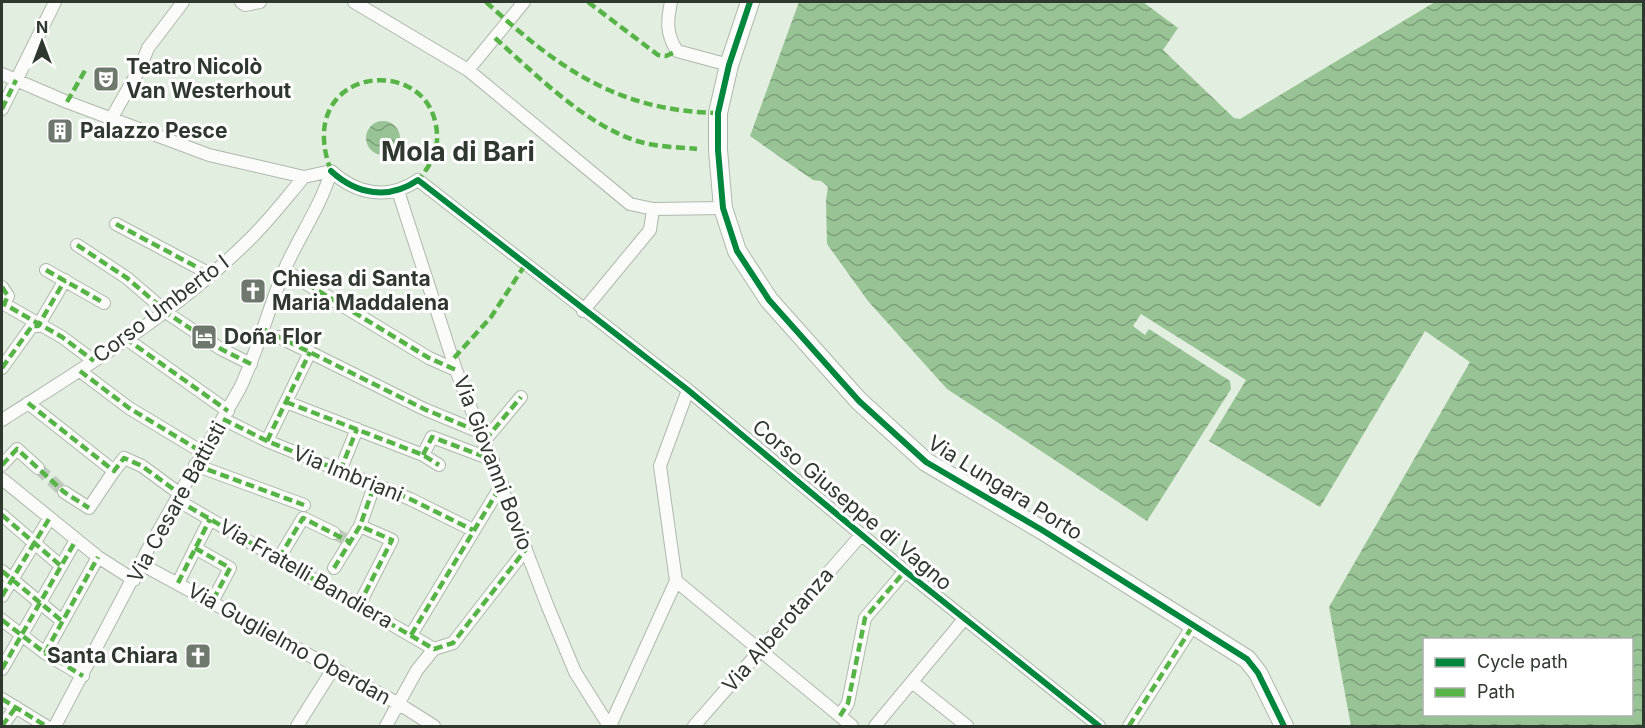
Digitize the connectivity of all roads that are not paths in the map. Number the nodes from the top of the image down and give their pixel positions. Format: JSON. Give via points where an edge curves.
{"nodes":[{"id":1,"x":55,"y":2,"type":"edge"},
{"id":2,"x":183,"y":2,"type":"edge"},
{"id":3,"x":241,"y":2,"type":"edge"},
{"id":4,"x":260,"y":2,"type":"edge"},
{"id":5,"x":354,"y":2,"type":"edge"},
{"id":6,"x":524,"y":2,"type":"edge"},
{"id":7,"x":672,"y":2,"type":"edge"},
{"id":8,"x":750,"y":2,"type":"edge"},
{"id":9,"x":729,"y":65,"type":"junction"},
{"id":10,"x":468,"y":70,"type":"junction"},
{"id":11,"x":2,"y":74,"type":"edge"},
{"id":12,"x":16,"y":80,"type":"junction"},
{"id":13,"x":2,"y":109,"type":"edge"},
{"id":14,"x":111,"y":119,"type":"junction"},
{"id":15,"x":331,"y":171,"type":"junction"},
{"id":16,"x":304,"y":177,"type":"junction"},
{"id":17,"x":398,"y":191,"type":"junction"},
{"id":18,"x":723,"y":208,"type":"junction"},
{"id":19,"x":653,"y":209,"type":"junction"},
{"id":20,"x":116,"y":224,"type":"dead end"},
{"id":21,"x":77,"y":245,"type":"dead end"},
{"id":22,"x":46,"y":270,"type":"dead end"},
{"id":23,"x":284,"y":270,"type":"junction"},
{"id":24,"x":210,"y":274,"type":"junction"},
{"id":25,"x":65,"y":280,"type":"junction"},
{"id":26,"x":2,"y":287,"type":"edge"},
{"id":27,"x":104,"y":303,"type":"dead end"},
{"id":28,"x":3,"y":306,"type":"edge"},
{"id":29,"x":165,"y":310,"type":"junction"},
{"id":30,"x":583,"y":311,"type":"junction"},
{"id":31,"x":38,"y":326,"type":"junction"},
{"id":32,"x":270,"y":332,"type":"junction"},
{"id":33,"x":125,"y":339,"type":"junction"},
{"id":34,"x":310,"y":352,"type":"junction"},
{"id":35,"x":94,"y":361,"type":"junction"},
{"id":36,"x":251,"y":364,"type":"junction"},
{"id":37,"x":2,"y":368,"type":"edge"},
{"id":38,"x":456,"y":370,"type":"junction"},
{"id":39,"x":80,"y":371,"type":"junction"},
{"id":40,"x":687,"y":390,"type":"junction"},
{"id":41,"x":521,"y":397,"type":"dead end"},
{"id":42,"x":286,"y":402,"type":"junction"},
{"id":43,"x":28,"y":403,"type":"junction"},
{"id":44,"x":226,"y":415,"type":"junction"},
{"id":45,"x":2,"y":420,"type":"edge"},
{"id":46,"x":357,"y":429,"type":"junction"},
{"id":47,"x":484,"y":436,"type":"junction"},
{"id":48,"x":267,"y":441,"type":"junction"},
{"id":49,"x":202,"y":452,"type":"junction"},
{"id":50,"x":423,"y":456,"type":"junction"},
{"id":51,"x":493,"y":460,"type":"junction"},
{"id":52,"x":2,"y":465,"type":"edge"},
{"id":53,"x":195,"y":465,"type":"junction"},
{"id":54,"x":439,"y":465,"type":"dead end"},
{"id":55,"x":38,"y":468,"type":"tunnel mouth"},
{"id":56,"x":114,"y":471,"type":"junction"},
{"id":57,"x":340,"y":471,"type":"junction"},
{"id":58,"x":2,"y":479,"type":"edge"},
{"id":59,"x":502,"y":484,"type":"junction"},
{"id":60,"x":374,"y":486,"type":"junction"},
{"id":61,"x":64,"y":492,"type":"tunnel mouth"},
{"id":62,"x":179,"y":497,"type":"junction"},
{"id":63,"x":304,"y":505,"type":"dead end"},
{"id":64,"x":2,"y":515,"type":"edge"},
{"id":65,"x":48,"y":519,"type":"junction"},
{"id":66,"x":210,"y":519,"type":"junction"},
{"id":67,"x":360,"y":526,"type":"junction"},
{"id":68,"x":473,"y":530,"type":"junction"},
{"id":69,"x":334,"y":533,"type":"tunnel mouth"},
{"id":70,"x":862,"y":534,"type":"junction"},
{"id":71,"x":76,"y":540,"type":"junction"},
{"id":72,"x":33,"y":542,"type":"junction"},
{"id":73,"x":195,"y":548,"type":"junction"},
{"id":74,"x":526,"y":549,"type":"junction"},
{"id":75,"x":98,"y":557,"type":"junction"},
{"id":76,"x":279,"y":558,"type":"junction"},
{"id":77,"x":141,"y":564,"type":"junction"},
{"id":78,"x":61,"y":566,"type":"junction"},
{"id":79,"x":334,"y":568,"type":"dead end"},
{"id":80,"x":905,"y":571,"type":"junction"},
{"id":81,"x":6,"y":575,"type":"edge"},
{"id":82,"x":134,"y":580,"type":"junction"},
{"id":83,"x":676,"y":581,"type":"junction"},
{"id":84,"x":178,"y":583,"type":"junction"},
{"id":85,"x":2,"y":596,"type":"edge"},
{"id":86,"x":212,"y":602,"type":"junction"},
{"id":87,"x":39,"y":603,"type":"junction"},
{"id":88,"x":359,"y":605,"type":"junction"},
{"id":89,"x":965,"y":618,"type":"junction"},
{"id":90,"x":2,"y":620,"type":"edge"},
{"id":91,"x":62,"y":621,"type":"junction"},
{"id":92,"x":1192,"y":627,"type":"junction"},
{"id":93,"x":411,"y":635,"type":"junction"},
{"id":94,"x":20,"y":636,"type":"junction"},
{"id":95,"x":434,"y":648,"type":"junction"},
{"id":96,"x":761,"y":650,"type":"junction"},
{"id":97,"x":45,"y":653,"type":"junction"},
{"id":98,"x":2,"y":669,"type":"edge"},
{"id":99,"x":333,"y":669,"type":"junction"},
{"id":100,"x":83,"y":676,"type":"junction"},
{"id":101,"x":912,"y":682,"type":"junction"},
{"id":102,"x":2,"y":699,"type":"edge"},
{"id":103,"x":399,"y":704,"type":"junction"},
{"id":104,"x":16,"y":707,"type":"junction"},
{"id":105,"x":840,"y":716,"type":"junction"},
{"id":106,"x":2,"y":726,"type":"edge"},
{"id":107,"x":46,"y":726,"type":"edge"},
{"id":108,"x":55,"y":726,"type":"edge"},
{"id":109,"x":297,"y":726,"type":"edge"},
{"id":110,"x":386,"y":726,"type":"edge"},
{"id":111,"x":434,"y":726,"type":"edge"},
{"id":112,"x":609,"y":726,"type":"edge"},
{"id":113,"x":694,"y":726,"type":"edge"},
{"id":114,"x":852,"y":726,"type":"edge"},
{"id":115,"x":875,"y":726,"type":"edge"},
{"id":116,"x":967,"y":726,"type":"edge"},
{"id":117,"x":1099,"y":726,"type":"edge"},
{"id":118,"x":1129,"y":726,"type":"edge"},
{"id":119,"x":1284,"y":726,"type":"edge"}],
"edges":[{"from":1,"to":12,"type":"street"},
{"from":2,"to":14,"type":"street","via":[[148,48]]},
{"from":3,"to":4,"type":"street"},
{"from":5,"to":10,"type":"street"},
{"from":6,"to":10,"type":"street"},
{"from":7,"to":9,"type":"street","via":[[667,22],[677,51]]},
{"from":8,"to":9,"type":"street","name":"Via Lungara Porto"},
{"from":9,"to":18,"type":"street","name":"Via Lungara Porto","via":[[718,113]]},
{"from":10,"to":19,"type":"street","via":[[630,204]]},
{"from":11,"to":12,"type":"street"},
{"from":12,"to":13,"type":"street"},
{"from":12,"to":14,"type":"street"},
{"from":14,"to":16,"type":"street","via":[[209,155]]},
{"from":15,"to":16,"type":"street"},
{"from":15,"to":17,"type":"street","via":[[342,182],[358,189],[375,193]]},
{"from":15,"to":23,"type":"street","name":"Via Cesare Battisti","via":[[326,190]]},
{"from":16,"to":24,"type":"street","name":"Corso Umberto I","via":[[253,237]]},
{"from":17,"to":30,"type":"street","name":"Corso Giuseppe di Vagno","via":[[418,180]]},
{"from":17,"to":38,"type":"street","name":"Via Giovanni Bovio"},
{"from":18,"to":19,"type":"street"},
{"from":18,"to":92,"type":"street","name":"Via Lungara Porto","via":[[737,251],[769,300],[859,401],[926,462],[1042,530]]},
{"from":19,"to":30,"type":"street","via":[[650,230]]},
{"from":20,"to":24,"type":"street"},
{"from":21,"to":29,"type":"street","via":[[127,278]]},
{"from":22,"to":25,"type":"street"},
{"from":23,"to":32,"type":"street","name":"Via Cesare Battisti"},
{"from":23,"to":38,"type":"street","via":[[429,358]]},
{"from":24,"to":29,"type":"street","name":"Corso Umberto I"},
{"from":25,"to":27,"type":"street"},
{"from":25,"to":31,"type":"street"},
{"from":26,"to":28,"type":"street","via":[[8,296]]},
{"from":28,"to":31,"type":"street"},
{"from":29,"to":33,"type":"street","name":"Corso Umberto I"},
{"from":29,"to":36,"type":"street","via":[[221,349]]},
{"from":30,"to":40,"type":"street","name":"Corso Giuseppe di Vagno"},
{"from":31,"to":35,"type":"street"},
{"from":31,"to":37,"type":"street","via":[[32,326]]},
{"from":32,"to":34,"type":"street"},
{"from":32,"to":36,"type":"street","name":"Via Cesare Battisti"},
{"from":33,"to":35,"type":"street","name":"Corso Umberto I"},
{"from":33,"to":44,"type":"street","name":"Via Imbriani"},
{"from":34,"to":42,"type":"street"},
{"from":34,"to":47,"type":"street"},
{"from":35,"to":39,"type":"street","name":"Corso Umberto I"},
{"from":36,"to":44,"type":"street","name":"Via Cesare Battisti"},
{"from":38,"to":47,"type":"street","name":"Via Giovanni Bovio"},
{"from":39,"to":43,"type":"street","name":"Corso Umberto I"},
{"from":39,"to":49,"type":"street","via":[[129,408]]},
{"from":40,"to":70,"type":"street","name":"Corso Giuseppe di Vagno"},
{"from":40,"to":83,"type":"street","via":[[660,466]]},
{"from":41,"to":47,"type":"street"},
{"from":42,"to":46,"type":"street"},
{"from":42,"to":48,"type":"street"},
{"from":43,"to":45,"type":"street","name":"Corso Umberto I"},
{"from":43,"to":56,"type":"street"},
{"from":44,"to":48,"type":"street","name":"Via Imbriani"},
{"from":44,"to":49,"type":"street","name":"Via Cesare Battisti"},
{"from":46,"to":50,"type":"street"},
{"from":46,"to":57,"type":"street"},
{"from":47,"to":51,"type":"street","name":"Via Giovanni Bovio"},
{"from":48,"to":57,"type":"street","name":"Via Imbriani"},
{"from":49,"to":53,"type":"street","name":"Via Cesare Battisti"},
{"from":50,"to":51,"type":"street","via":[[432,437]]},
{"from":50,"to":54,"type":"street"},
{"from":51,"to":59,"type":"street","name":"Via Giovanni Bovio"},
{"from":52,"to":55,"type":"street","via":[[17,449]]},
{"from":53,"to":62,"type":"street","name":"Via Cesare Battisti"},
{"from":53,"to":63,"type":"street"},
{"from":56,"to":61,"type":"street","via":[[89,508]]},
{"from":56,"to":62,"type":"street","name":"Via Fratelli Bandiera","via":[[124,458],[142,466]]},
{"from":57,"to":60,"type":"street","name":"Via Imbriani"},
{"from":58,"to":65,"type":"street"},
{"from":59,"to":68,"type":"street"},
{"from":59,"to":74,"type":"street","name":"Via Giovanni Bovio"},
{"from":60,"to":67,"type":"street"},
{"from":60,"to":68,"type":"street","name":"Via Imbriani"},
{"from":62,"to":66,"type":"street","name":"Via Fratelli Bandiera"},
{"from":62,"to":77,"type":"street","name":"Via Cesare Battisti"},
{"from":64,"to":72,"type":"street"},
{"from":65,"to":71,"type":"street"},
{"from":65,"to":72,"type":"street"},
{"from":66,"to":73,"type":"street"},
{"from":66,"to":76,"type":"street","name":"Via Fratelli Bandiera"},
{"from":67,"to":79,"type":"street"},
{"from":67,"to":88,"type":"street","via":[[392,540]]},
{"from":68,"to":93,"type":"street"},
{"from":69,"to":76,"type":"street","via":[[303,518]]},
{"from":70,"to":80,"type":"street","name":"Corso Giuseppe di Vagno"},
{"from":70,"to":96,"type":"street","name":"Via Alberotanza"},
{"from":71,"to":75,"type":"street"},
{"from":71,"to":78,"type":"street"},
{"from":72,"to":78,"type":"street"},
{"from":72,"to":81,"type":"street"},
{"from":73,"to":84,"type":"street"},
{"from":73,"to":86,"type":"street","via":[[230,568]]},
{"from":74,"to":95,"type":"street","via":[[453,643]]},
{"from":74,"to":112,"type":"street","name":"Via Giovanni Bovio","via":[[575,672]]},
{"from":75,"to":82,"type":"street"},
{"from":75,"to":91,"type":"street"},
{"from":76,"to":88,"type":"street","name":"Via Fratelli Bandiera"},
{"from":77,"to":82,"type":"street","name":"Via Cesare Battisti"},
{"from":77,"to":84,"type":"street","name":"Via Guglielmo Oberdan"},
{"from":78,"to":87,"type":"street"},
{"from":80,"to":89,"type":"street","name":"Corso Giuseppe di Vagno"},
{"from":80,"to":105,"type":"street","via":[[865,618],[848,703]]},
{"from":81,"to":85,"type":"street"},
{"from":81,"to":87,"type":"street"},
{"from":82,"to":100,"type":"street","name":"Via Cesare Battisti"},
{"from":83,"to":96,"type":"street"},
{"from":83,"to":112,"type":"street"},
{"from":84,"to":86,"type":"street","name":"Via Guglielmo Oberdan"},
{"from":86,"to":99,"type":"street","name":"Via Guglielmo Oberdan"},
{"from":87,"to":91,"type":"street"},
{"from":87,"to":94,"type":"street"},
{"from":88,"to":93,"type":"street","name":"Via Fratelli Bandiera"},
{"from":89,"to":101,"type":"street"},
{"from":89,"to":117,"type":"street","name":"Corso Giuseppe di Vagno"},
{"from":90,"to":94,"type":"street"},
{"from":91,"to":97,"type":"street"},
{"from":92,"to":118,"type":"street"},
{"from":92,"to":119,"type":"street","name":"Via Lungara Porto","via":[[1247,659]]},
{"from":93,"to":95,"type":"street","name":"Via Fratelli Bandiera"},
{"from":94,"to":97,"type":"street"},
{"from":94,"to":98,"type":"street"},
{"from":95,"to":103,"type":"street"},
{"from":96,"to":105,"type":"street"},
{"from":96,"to":113,"type":"street","name":"Via Alberotanza"},
{"from":97,"to":100,"type":"street"},
{"from":99,"to":103,"type":"street","name":"Via Guglielmo Oberdan"},
{"from":99,"to":109,"type":"street"},
{"from":100,"to":108,"type":"street","name":"Via Cesare Battisti"},
{"from":101,"to":115,"type":"street"},
{"from":101,"to":116,"type":"street"},
{"from":102,"to":104,"type":"street"},
{"from":103,"to":110,"type":"street"},
{"from":103,"to":111,"type":"street","name":"Via Guglielmo Oberdan"},
{"from":104,"to":106,"type":"street"},
{"from":104,"to":107,"type":"street"},
{"from":105,"to":114,"type":"street"}]}
